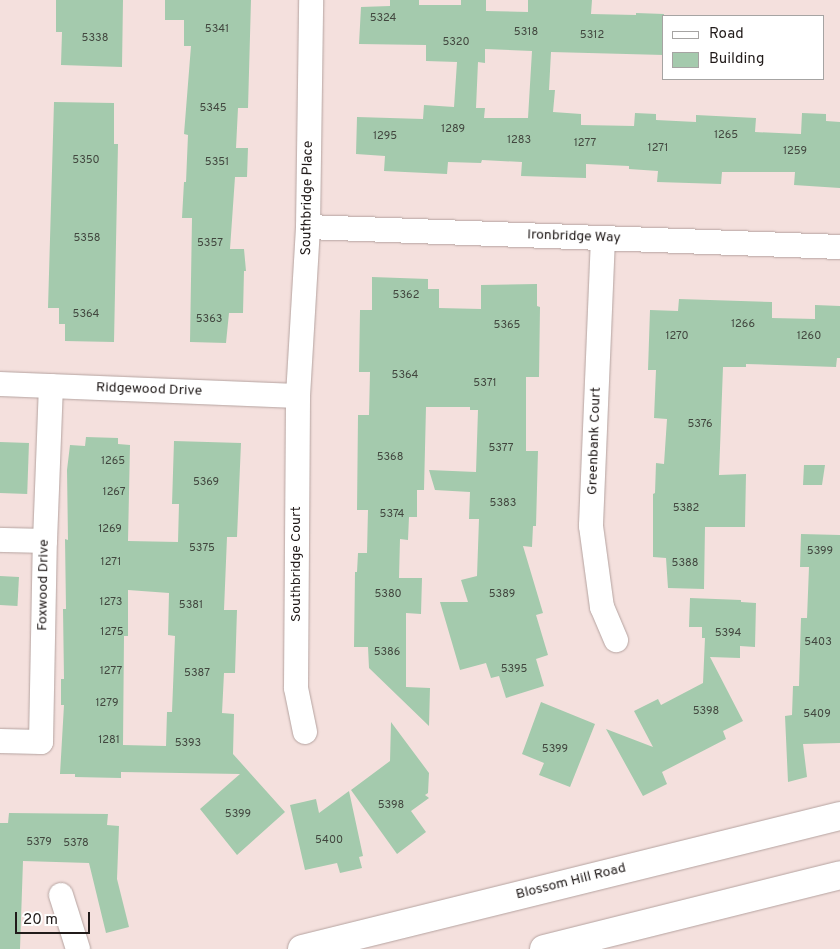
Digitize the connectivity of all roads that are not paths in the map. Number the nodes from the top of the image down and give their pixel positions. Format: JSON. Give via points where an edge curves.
{"nodes":[{"id":1,"x":311,"y":0,"type":"edge"},
{"id":2,"x":308,"y":227,"type":"junction"},
{"id":3,"x":603,"y":238,"type":"junction"},
{"id":4,"x":840,"y":247,"type":"edge"},
{"id":5,"x":0,"y":384,"type":"edge"},
{"id":6,"x":51,"y":386,"type":"junction"},
{"id":7,"x":298,"y":396,"type":"junction"},
{"id":8,"x":0,"y":540,"type":"edge"},
{"id":9,"x":45,"y":541,"type":"junction"},
{"id":10,"x":616,"y":640,"type":"dead end"},
{"id":11,"x":305,"y":732,"type":"dead end"},
{"id":12,"x":0,"y":741,"type":"edge"},
{"id":13,"x":840,"y":816,"type":"edge"},
{"id":14,"x":836,"y":878,"type":"edge"},
{"id":15,"x":61,"y":895,"type":"dead end"},
{"id":16,"x":78,"y":949,"type":"edge"},
{"id":17,"x":302,"y":949,"type":"edge"},
{"id":18,"x":544,"y":949,"type":"edge"}],
"edges":[{"from":1,"to":2,"type":"street","name":"Southbridge Place"},
{"from":2,"to":3,"type":"street","name":"Ironbridge Way"},
{"from":2,"to":7,"type":"street","name":"Southbridge Place"},
{"from":3,"to":4,"type":"street","name":"Ironbridge Way"},
{"from":3,"to":10,"type":"street","name":"Greenbank Court","via":[[591,526],[602,607]]},
{"from":5,"to":6,"type":"street","name":"Ridgewood Drive"},
{"from":6,"to":7,"type":"street","name":"Ridgewood Drive"},
{"from":6,"to":9,"type":"street","name":"Foxwood Drive"},
{"from":7,"to":11,"type":"street","name":"Southbridge Court","via":[[296,688]]},
{"from":8,"to":9,"type":"street"},
{"from":9,"to":12,"type":"street","name":"Foxwood Drive","via":[[41,742]]},
{"from":13,"to":17,"type":"main road","name":"Blossom Hill Road"},
{"from":14,"to":18,"type":"main road"},
{"from":15,"to":16,"type":"street"}]}
